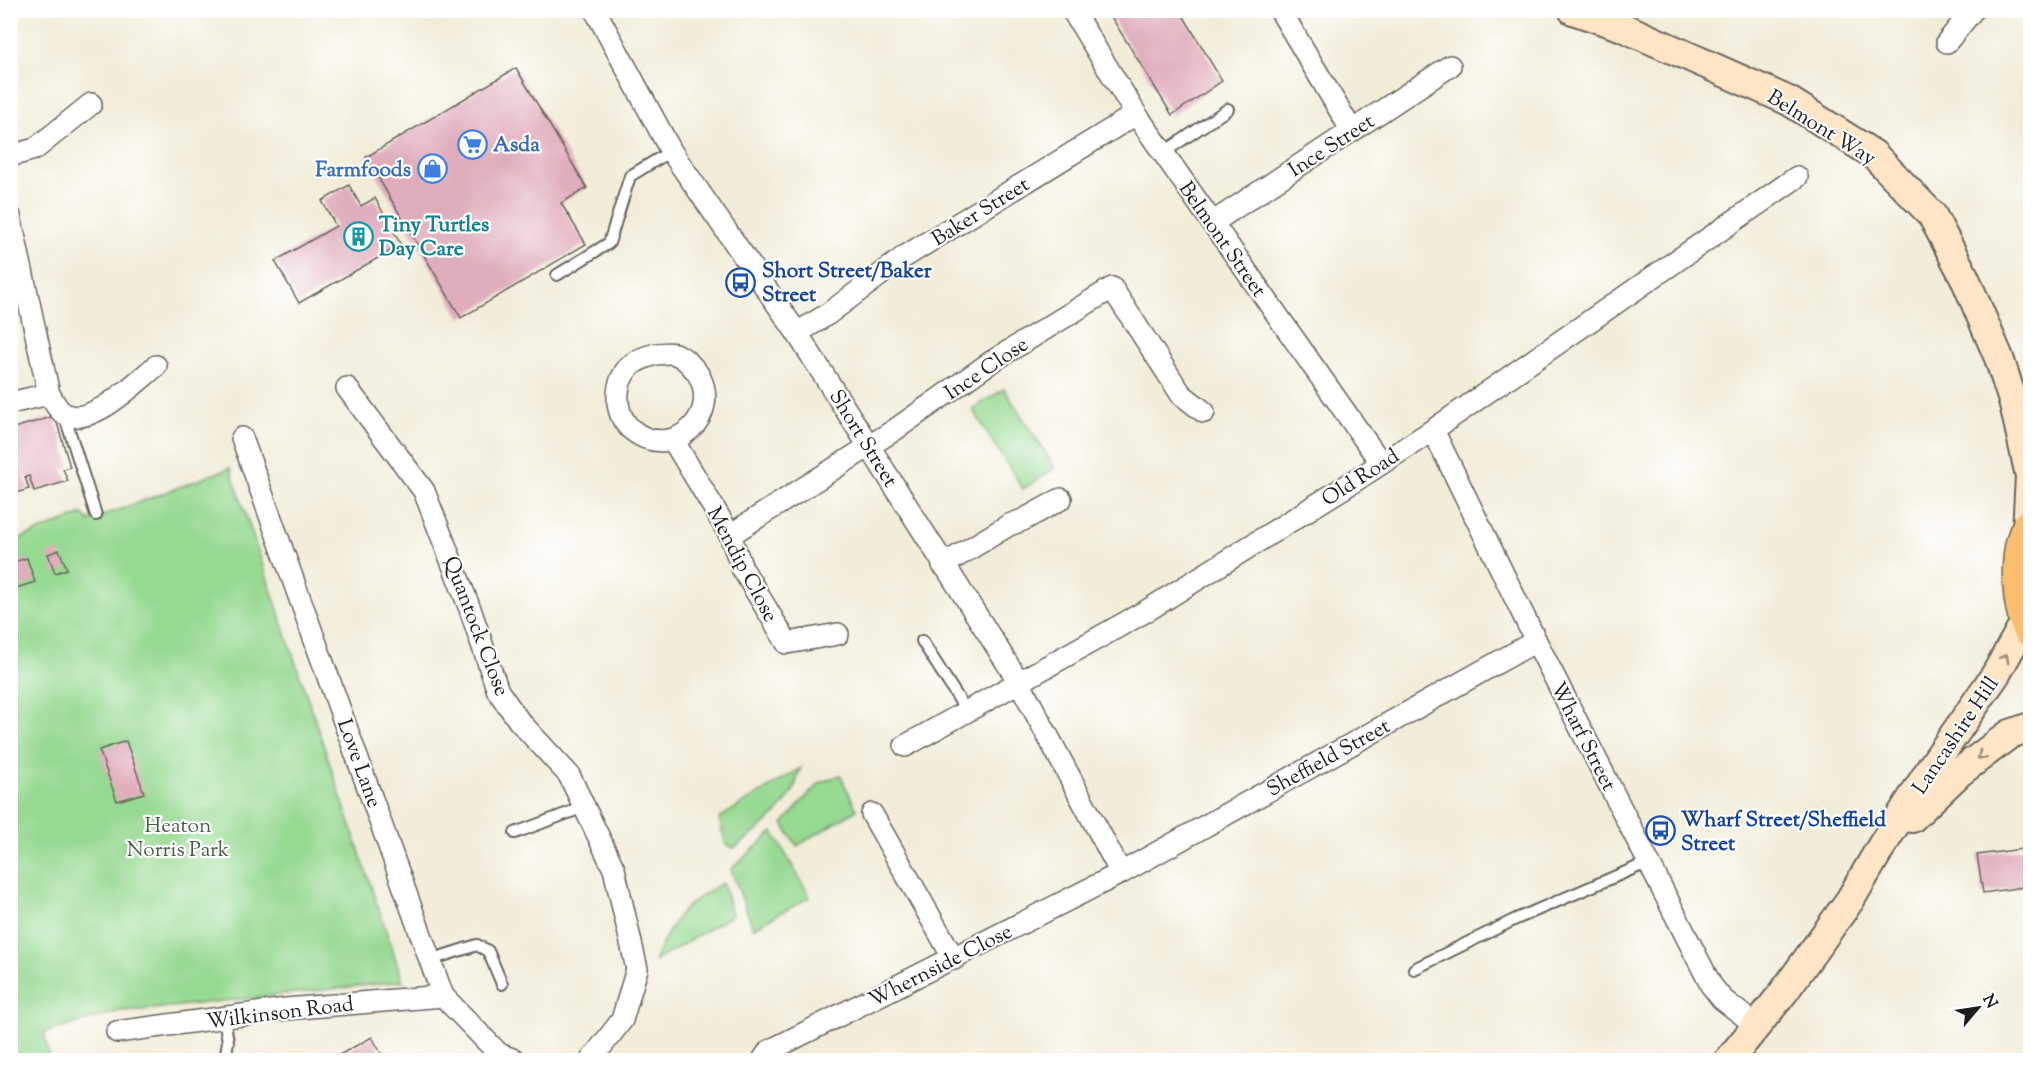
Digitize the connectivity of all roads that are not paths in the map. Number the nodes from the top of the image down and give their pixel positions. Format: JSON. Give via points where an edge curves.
{"nodes":[{"id":1,"x":595,"y":10,"type":"edge"},
{"id":2,"x":1072,"y":10,"type":"edge"},
{"id":3,"x":1280,"y":10,"type":"edge"},
{"id":4,"x":1573,"y":10,"type":"edge"},
{"id":5,"x":1973,"y":10,"type":"edge"},
{"id":6,"x":1947,"y":42,"type":"dead end"},
{"id":7,"x":1450,"y":66,"type":"dead end"},
{"id":8,"x":91,"y":104,"type":"dead end"},
{"id":9,"x":1228,"y":109,"type":"dead end"},
{"id":10,"x":1136,"y":114,"type":"junction"},
{"id":11,"x":1352,"y":131,"type":"junction"},
{"id":12,"x":671,"y":151,"type":"junction"},
{"id":13,"x":1163,"y":153,"type":"junction"},
{"id":14,"x":10,"y":156,"type":"edge"},
{"id":15,"x":1797,"y":177,"type":"dead end"},
{"id":16,"x":10,"y":216,"type":"edge"},
{"id":17,"x":1212,"y":224,"type":"junction"},
{"id":18,"x":557,"y":275,"type":"dead end"},
{"id":19,"x":797,"y":333,"type":"junction"},
{"id":20,"x":156,"y":366,"type":"dead end"},
{"id":21,"x":347,"y":388,"type":"dead end"},
{"id":22,"x":49,"y":394,"type":"junction"},
{"id":23,"x":10,"y":403,"type":"edge"},
{"id":24,"x":2022,"y":411,"type":"edge"},
{"id":25,"x":1203,"y":412,"type":"dead end"},
{"id":26,"x":63,"y":414,"type":"junction"},
{"id":27,"x":1433,"y":430,"type":"junction"},
{"id":28,"x":242,"y":438,"type":"dead end"},
{"id":29,"x":673,"y":440,"type":"junction"},
{"id":30,"x":869,"y":445,"type":"junction"},
{"id":31,"x":1381,"y":463,"type":"junction"},
{"id":32,"x":1061,"y":499,"type":"dead end"},
{"id":33,"x":96,"y":515,"type":"dead end"},
{"id":34,"x":2029,"y":528,"type":"edge"},
{"id":35,"x":730,"y":535,"type":"junction"},
{"id":36,"x":943,"y":565,"type":"junction"},
{"id":37,"x":2028,"y":625,"type":"edge"},
{"id":38,"x":838,"y":634,"type":"dead end"},
{"id":39,"x":922,"y":641,"type":"dead end"},
{"id":40,"x":1536,"y":641,"type":"junction"},
{"id":41,"x":1019,"y":682,"type":"junction"},
{"id":42,"x":968,"y":712,"type":"junction"},
{"id":43,"x":2031,"y":727,"type":"edge"},
{"id":44,"x":905,"y":746,"type":"dead end"},
{"id":45,"x":584,"y":807,"type":"junction"},
{"id":46,"x":872,"y":814,"type":"dead end"},
{"id":47,"x":515,"y":833,"type":"dead end"},
{"id":48,"x":1881,"y":847,"type":"junction"},
{"id":49,"x":1649,"y":862,"type":"junction"},
{"id":50,"x":1121,"y":873,"type":"junction"},
{"id":51,"x":954,"y":958,"type":"junction"},
{"id":52,"x":430,"y":960,"type":"junction"},
{"id":53,"x":1414,"y":969,"type":"dead end"},
{"id":54,"x":502,"y":984,"type":"dead end"},
{"id":55,"x":442,"y":996,"type":"junction"},
{"id":56,"x":224,"y":1018,"type":"junction"},
{"id":57,"x":1757,"y":1026,"type":"junction"},
{"id":58,"x":117,"y":1032,"type":"dead end"},
{"id":59,"x":225,"y":1060,"type":"edge"},
{"id":60,"x":515,"y":1060,"type":"edge"},
{"id":61,"x":591,"y":1060,"type":"edge"},
{"id":62,"x":763,"y":1060,"type":"edge"},
{"id":63,"x":1729,"y":1060,"type":"edge"}],
"edges":[{"from":1,"to":12,"type":"street","name":"Short Street"},
{"from":2,"to":10,"type":"street","name":"Belmont Street"},
{"from":3,"to":11,"type":"street"},
{"from":4,"to":24,"type":"street","name":"Belmont Way","via":[[1620,26],[1790,101],[1873,154],[1932,215],[1964,276]]},
{"from":5,"to":6,"type":"street"},
{"from":7,"to":11,"type":"street","name":"Ince Street"},
{"from":8,"to":14,"type":"street","via":[[35,149]]},
{"from":9,"to":13,"type":"lane"},
{"from":10,"to":13,"type":"street","name":"Belmont Street"},
{"from":10,"to":19,"type":"street","name":"Baker Street","via":[[904,257]]},
{"from":11,"to":17,"type":"street","name":"Ince Street"},
{"from":12,"to":18,"type":"lane","via":[[630,176],[609,243]]},
{"from":12,"to":19,"type":"street","name":"Short Street"},
{"from":13,"to":17,"type":"street","name":"Belmont Street"},
{"from":15,"to":27,"type":"street","name":"Old Road"},
{"from":16,"to":22,"type":"street"},
{"from":17,"to":31,"type":"street","name":"Belmont Street"},
{"from":19,"to":30,"type":"street","name":"Short Street"},
{"from":20,"to":26,"type":"street","via":[[96,413],[78,418]]},
{"from":21,"to":45,"type":"street","name":"Quantock Close","via":[[424,491],[498,691],[519,721],[569,775]]},
{"from":22,"to":23,"type":"street"},
{"from":22,"to":26,"type":"street"},
{"from":24,"to":34,"type":"street","name":"Belmont Way","via":[[2030,476]]},
{"from":25,"to":30,"type":"street","name":"Ince Close","via":[[1181,394],[1112,288],[991,362]]},
{"from":26,"to":33,"type":"lane"},
{"from":27,"to":31,"type":"street","name":"Old Road"},
{"from":27,"to":40,"type":"street","name":"Wharf Street"},
{"from":28,"to":52,"type":"street","name":"Love Lane"},
{"from":29,"to":29,"type":"street","via":[[643,438],[630,429],[618,408],[617,391],[626,370],[642,358],[675,354],[692,366],[701,379],[705,403],[701,416],[692,428]]},
{"from":29,"to":35,"type":"street","name":"Mendip Close"},
{"from":30,"to":35,"type":"street","name":"Ince Close"},
{"from":30,"to":36,"type":"street","name":"Short Street"},
{"from":31,"to":41,"type":"street","name":"Old Road","via":[[1148,610]]},
{"from":32,"to":36,"type":"street"},
{"from":34,"to":37,"type":"main road","via":[[2019,569]]},
{"from":35,"to":38,"type":"street","name":"Mendip Close","via":[[742,568],[787,643]]},
{"from":36,"to":41,"type":"street","name":"Short Street"},
{"from":48,"to":37,"type":"street","name":"Lancashire Hill","one_way":true},
{"from":39,"to":42,"type":"lane"},
{"from":40,"to":49,"type":"street","name":"Wharf Street"},
{"from":40,"to":50,"type":"street","name":"Sheffield Street"},
{"from":41,"to":42,"type":"street","name":"Old Road"},
{"from":41,"to":50,"type":"street","name":"Short Street"},
{"from":42,"to":44,"type":"street","name":"Old Road"},
{"from":43,"to":48,"type":"street","name":"Lancashire Hill","one_way":true,"via":[[2010,734],[1960,772]]},
{"from":45,"to":47,"type":"lane"},
{"from":45,"to":61,"type":"street","name":"Quantock Close","via":[[614,869],[637,969],[622,1020]]},
{"from":46,"to":51,"type":"street"},
{"from":48,"to":57,"type":"street","name":"Lancashire Hill","via":[[1850,900]]},
{"from":49,"to":53,"type":"lane"},
{"from":49,"to":57,"type":"street","name":"Wharf Street","via":[[1711,985],[1722,999]]},
{"from":50,"to":51,"type":"street","name":"Whernside Close"},
{"from":51,"to":62,"type":"street","name":"Whernside Close","via":[[769,1051]]},
{"from":52,"to":54,"type":"lane","via":[[477,945],[488,951]]},
{"from":52,"to":55,"type":"street","name":"Love Lane"},
{"from":55,"to":56,"type":"street","name":"Wilkinson Road"},
{"from":55,"to":60,"type":"street","name":"Love Lane","via":[[499,1054]]},
{"from":56,"to":58,"type":"street","name":"Wilkinson Road"},
{"from":56,"to":59,"type":"lane","via":[[228,1041]]},
{"from":57,"to":63,"type":"street","name":"Lancashire Hill"}]}
